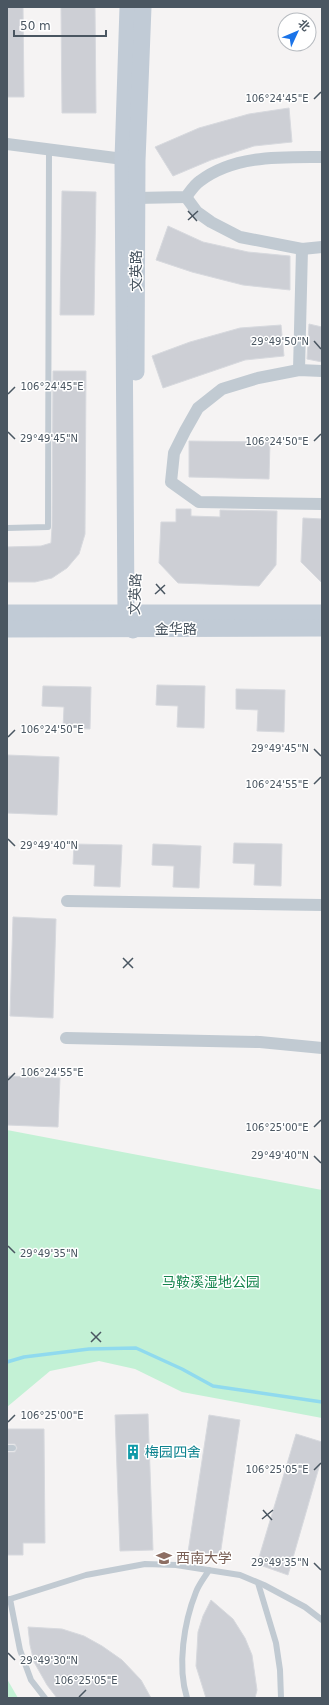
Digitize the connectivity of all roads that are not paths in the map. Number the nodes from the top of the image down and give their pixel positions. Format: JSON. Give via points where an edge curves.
{"nodes":[{"id":1,"x":128,"y":7,"type":"edge"},
{"id":2,"x":144,"y":7,"type":"edge"},
{"id":3,"x":7,"y":144,"type":"edge"},
{"id":4,"x":49,"y":150,"type":"junction"},
{"id":5,"x":322,"y":157,"type":"edge"},
{"id":6,"x":130,"y":160,"type":"junction"},
{"id":7,"x":186,"y":197,"type":"junction"},
{"id":8,"x":136,"y":198,"type":"junction"},
{"id":9,"x":322,"y":247,"type":"edge"},
{"id":10,"x":302,"y":249,"type":"junction"},
{"id":11,"x":299,"y":370,"type":"junction"},
{"id":12,"x":322,"y":372,"type":"edge"},
{"id":13,"x":322,"y":504,"type":"edge"},
{"id":14,"x":7,"y":528,"type":"edge"},
{"id":15,"x":7,"y":613,"type":"edge"},
{"id":16,"x":131,"y":613,"type":"junction"},
{"id":17,"x":322,"y":613,"type":"edge"},
{"id":18,"x":322,"y":628,"type":"edge"},
{"id":19,"x":7,"y":629,"type":"edge"},
{"id":20,"x":133,"y":630,"type":"junction"},
{"id":21,"x":67,"y":901,"type":"dead end"},
{"id":22,"x":322,"y":905,"type":"edge"},
{"id":23,"x":66,"y":1038,"type":"dead end"},
{"id":24,"x":322,"y":1048,"type":"edge"},
{"id":25,"x":209,"y":1570,"type":"junction"},
{"id":26,"x":258,"y":1583,"type":"junction"},
{"id":27,"x":8,"y":1599,"type":"edge"},
{"id":28,"x":322,"y":1620,"type":"edge"},
{"id":29,"x":45,"y":1698,"type":"edge"},
{"id":30,"x":187,"y":1698,"type":"edge"},
{"id":31,"x":281,"y":1698,"type":"edge"}],
"edges":[{"from":1,"to":6,"type":"main road","name":"文英路"},
{"from":2,"to":6,"type":"main road","name":"文英路"},
{"from":3,"to":4,"type":"street"},
{"from":4,"to":6,"type":"street"},
{"from":4,"to":14,"type":"lane","via":[[48,527]]},
{"from":5,"to":7,"type":"street","via":[[272,157],[225,167],[199,181]]},
{"from":6,"to":8,"type":"main road","name":"文英路"},
{"from":6,"to":16,"type":"main road","name":"文英路"},
{"from":7,"to":8,"type":"street"},
{"from":7,"to":10,"type":"street","via":[[197,212],[240,237]]},
{"from":8,"to":16,"type":"main road","name":"文英路"},
{"from":9,"to":10,"type":"street"},
{"from":10,"to":11,"type":"street"},
{"from":11,"to":12,"type":"street"},
{"from":11,"to":13,"type":"street","via":[[258,378],[222,389],[198,408],[174,453],[171,482],[199,502]]},
{"from":15,"to":16,"type":"main road","name":"金华路"},
{"from":16,"to":17,"type":"main road","name":"金华路"},
{"from":16,"to":20,"type":"main road","name":"文英路"},
{"from":18,"to":20,"type":"main road","name":"金华路"},
{"from":19,"to":20,"type":"main road","name":"金华路"},
{"from":21,"to":22,"type":"street"},
{"from":23,"to":24,"type":"street","via":[[260,1042]]},
{"from":25,"to":26,"type":"lane","via":[[240,1575]]},
{"from":25,"to":27,"type":"lane","via":[[145,1564],[86,1575]]},
{"from":25,"to":30,"type":"lane","via":[[196,1590],[183,1639],[183,1675]]},
{"from":26,"to":28,"type":"lane","via":[[305,1607]]},
{"from":26,"to":31,"type":"lane","via":[[276,1643]]},
{"from":27,"to":29,"type":"lane","via":[[20,1650],[31,1680]]}]}
